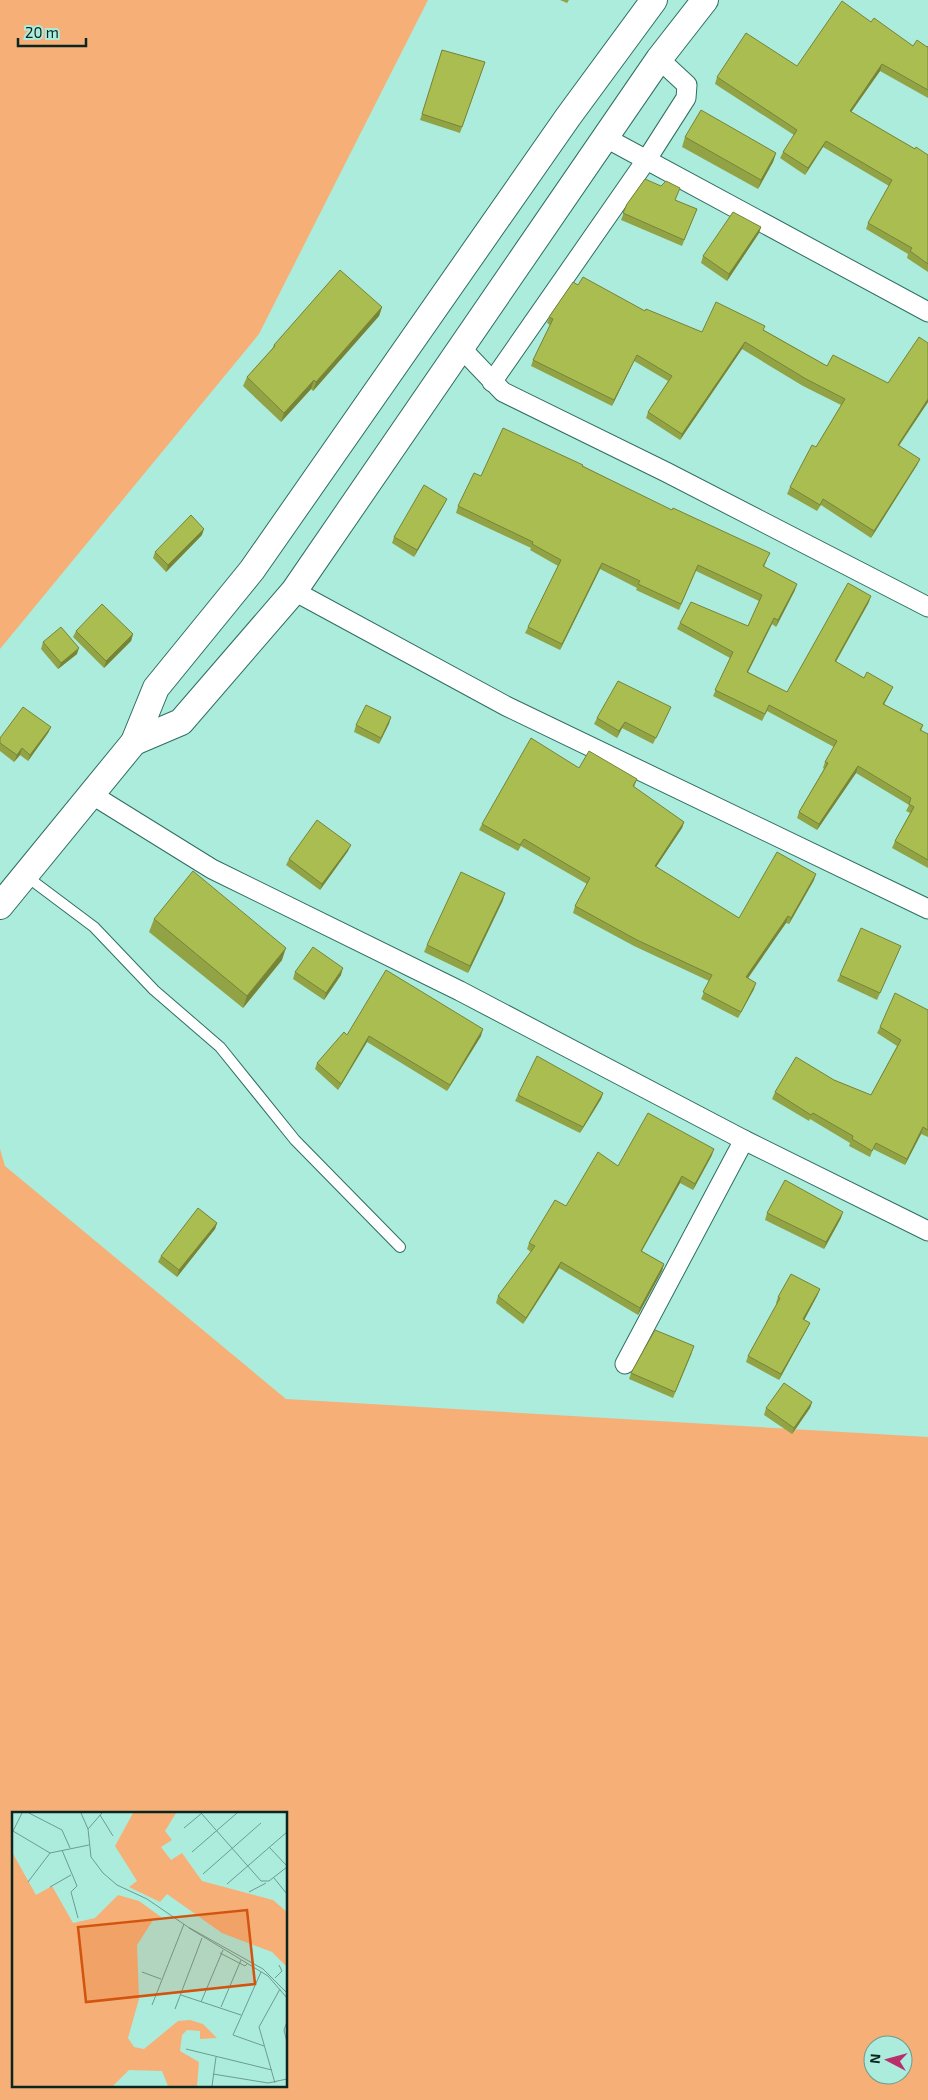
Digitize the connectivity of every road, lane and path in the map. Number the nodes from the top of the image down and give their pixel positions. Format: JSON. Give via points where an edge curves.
{"nodes":[{"id":1,"x":654,"y":0,"type":"edge"},
{"id":2,"x":705,"y":0,"type":"edge"},
{"id":3,"x":659,"y":59,"type":"junction"},
{"id":4,"x":606,"y":138,"type":"junction"},
{"id":5,"x":647,"y":159,"type":"junction"},
{"id":6,"x":928,"y":312,"type":"edge"},
{"id":7,"x":461,"y":348,"type":"junction"},
{"id":8,"x":492,"y":382,"type":"junction"},
{"id":9,"x":294,"y":591,"type":"junction"},
{"id":10,"x":928,"y":607,"type":"edge"},
{"id":11,"x":134,"y":742,"type":"junction"},
{"id":12,"x":91,"y":794,"type":"junction"},
{"id":13,"x":25,"y":876,"type":"junction"},
{"id":14,"x":0,"y":906,"type":"edge"},
{"id":15,"x":928,"y":909,"type":"edge"},
{"id":16,"x":744,"y":1140,"type":"junction"},
{"id":17,"x":928,"y":1231,"type":"edge"},
{"id":18,"x":400,"y":1247,"type":"dead end"},
{"id":19,"x":625,"y":1364,"type":"dead end"}],
"edges":[{"from":1,"to":11,"type":"street","via":[[562,126],[252,570],[156,688]]},
{"from":2,"to":3,"type":"street"},
{"from":3,"to":4,"type":"street"},
{"from":3,"to":5,"type":"street","via":[[687,85],[686,98]]},
{"from":4,"to":5,"type":"street"},
{"from":4,"to":7,"type":"street"},
{"from":5,"to":6,"type":"street"},
{"from":5,"to":8,"type":"street"},
{"from":7,"to":8,"type":"street"},
{"from":7,"to":9,"type":"street"},
{"from":8,"to":10,"type":"street","via":[[503,392]]},
{"from":9,"to":11,"type":"street","via":[[181,722]]},
{"from":9,"to":15,"type":"street","via":[[506,706]]},
{"from":11,"to":12,"type":"street"},
{"from":12,"to":13,"type":"street"},
{"from":12,"to":16,"type":"street","via":[[212,869],[460,991]]},
{"from":13,"to":14,"type":"street"},
{"from":13,"to":18,"type":"lane","via":[[94,927],[154,990],[220,1047],[295,1140]]},
{"from":16,"to":17,"type":"street"},
{"from":16,"to":19,"type":"street"}]}
